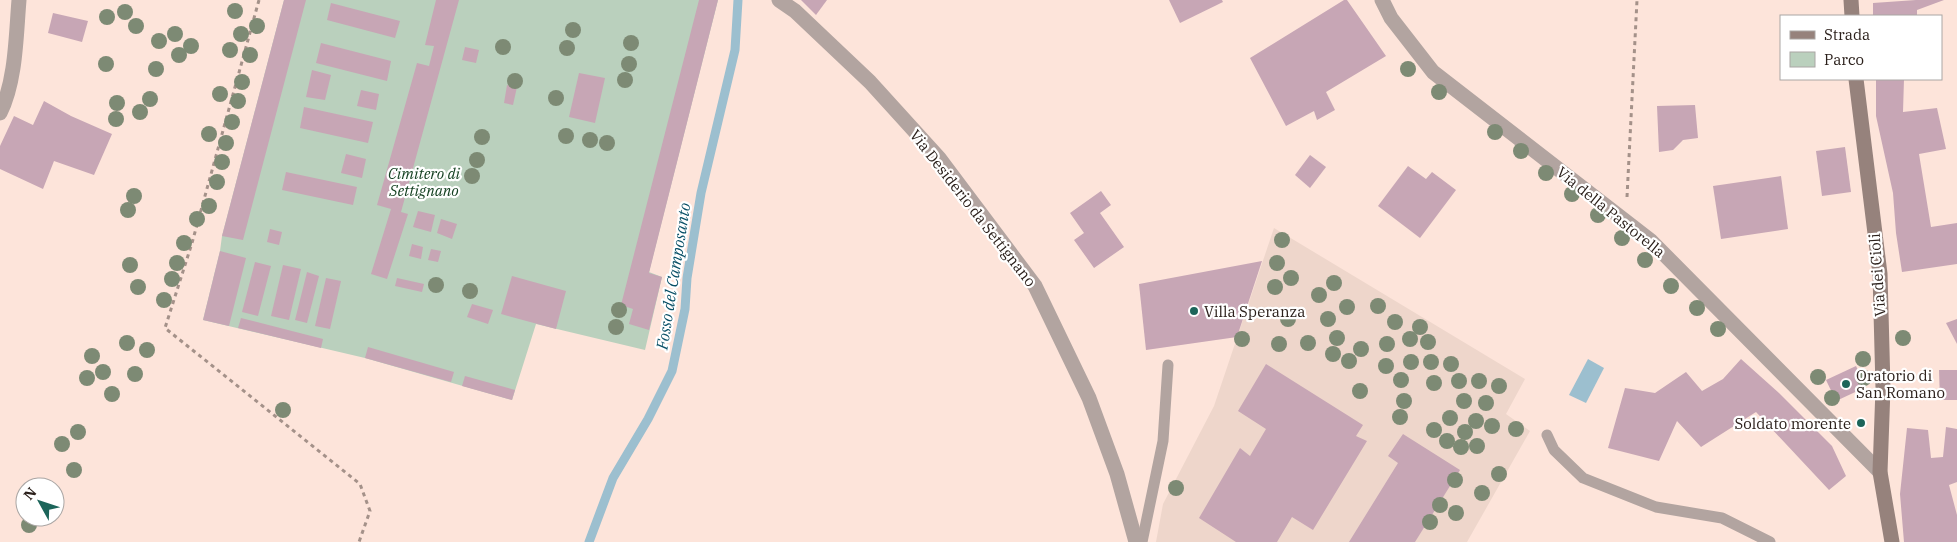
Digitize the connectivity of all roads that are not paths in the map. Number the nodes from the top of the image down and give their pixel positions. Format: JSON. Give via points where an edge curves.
{"nodes":[{"id":1,"x":19,"y":0,"type":"edge"},
{"id":2,"x":779,"y":0,"type":"edge"},
{"id":3,"x":1382,"y":0,"type":"edge"},
{"id":4,"x":1851,"y":0,"type":"edge"},
{"id":5,"x":1852,"y":15,"type":"edge"},
{"id":6,"x":1856,"y":80,"type":"edge"},
{"id":7,"x":0,"y":113,"type":"edge"},
{"id":8,"x":1168,"y":365,"type":"dead end"},
{"id":9,"x":1547,"y":435,"type":"dead end"},
{"id":10,"x":1880,"y":472,"type":"junction"},
{"id":11,"x":1136,"y":542,"type":"edge"},
{"id":12,"x":1142,"y":542,"type":"edge"},
{"id":13,"x":1770,"y":542,"type":"edge"},
{"id":14,"x":1892,"y":542,"type":"edge"}],
"edges":[{"from":1,"to":7,"type":"street","via":[[8,92]]},
{"from":2,"to":11,"type":"street","name":"Via Desiderio da Settignano","via":[[877,89],[938,158],[1035,286],[1089,398],[1117,474]]},
{"from":3,"to":10,"type":"street","name":"Via della Pastorella","via":[[1391,18],[1433,72],[1650,241]]},
{"from":4,"to":5,"type":"street"},
{"from":6,"to":10,"type":"street","name":"Via dei Cioli","via":[[1880,274],[1883,388]]},
{"from":8,"to":12,"type":"lane","via":[[1162,441]]},
{"from":9,"to":13,"type":"lane","via":[[1554,450],[1583,478],[1656,507],[1722,518]]},
{"from":10,"to":14,"type":"street","name":"Via dei Cioli"}]}
